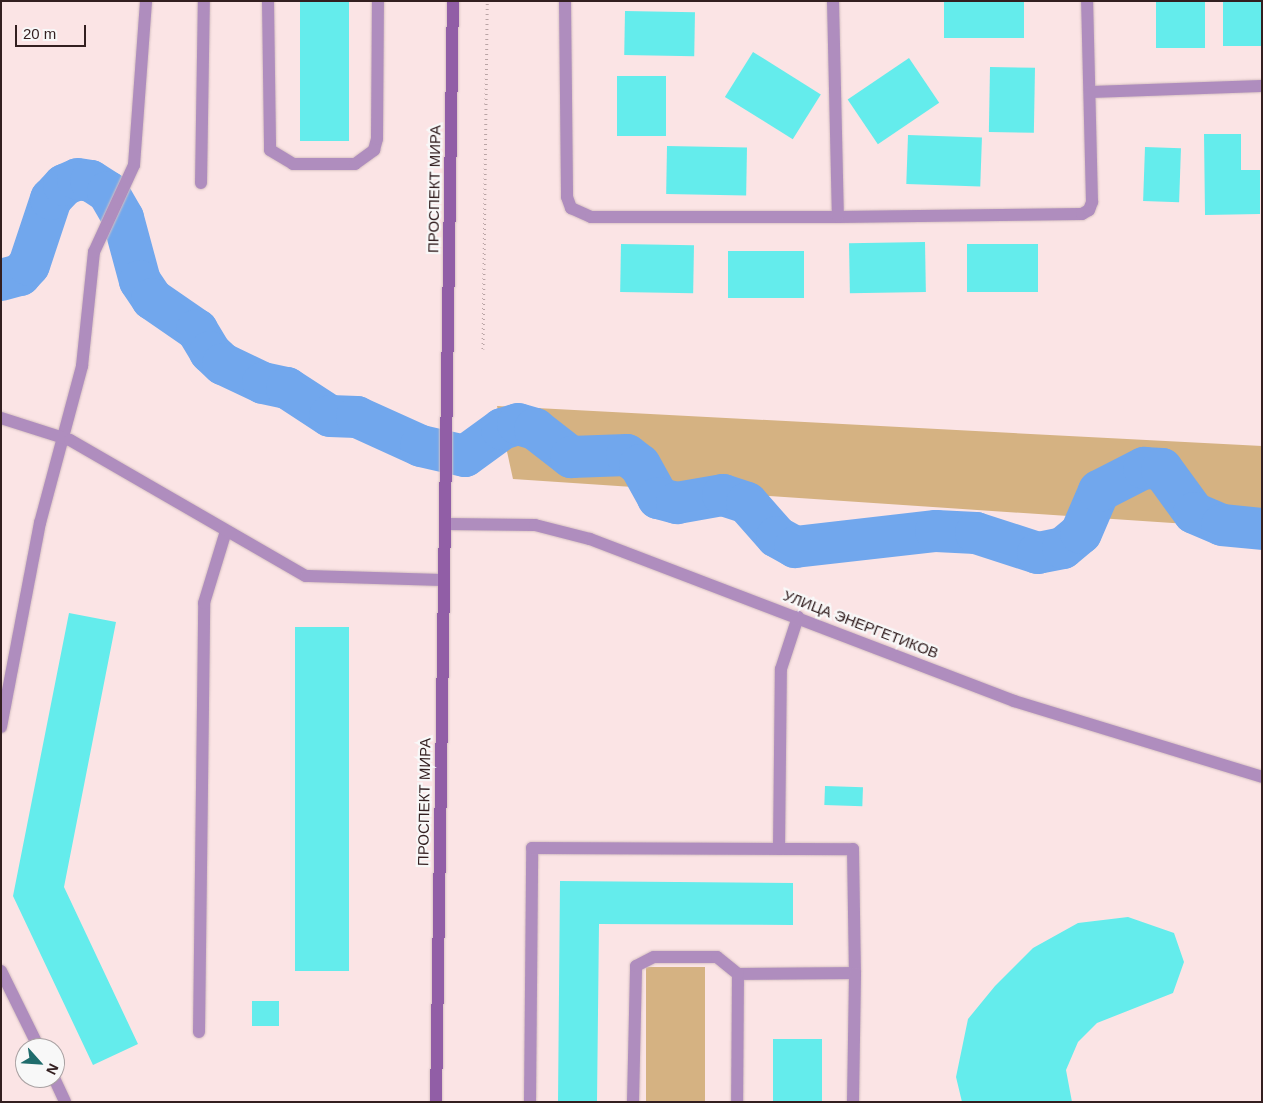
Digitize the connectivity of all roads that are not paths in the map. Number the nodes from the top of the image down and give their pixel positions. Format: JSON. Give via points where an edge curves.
{"nodes":[{"id":1,"x":146,"y":1,"type":"edge"},
{"id":2,"x":204,"y":1,"type":"edge"},
{"id":3,"x":268,"y":1,"type":"edge"},
{"id":4,"x":378,"y":1,"type":"edge"},
{"id":5,"x":453,"y":1,"type":"edge"},
{"id":6,"x":565,"y":1,"type":"edge"},
{"id":7,"x":833,"y":1,"type":"edge"},
{"id":8,"x":1087,"y":1,"type":"edge"},
{"id":9,"x":1262,"y":86,"type":"edge"},
{"id":10,"x":1090,"y":92,"type":"junction"},
{"id":11,"x":201,"y":183,"type":"dead end"},
{"id":12,"x":838,"y":217,"type":"junction"},
{"id":13,"x":1,"y":418,"type":"edge"},
{"id":14,"x":61,"y":436,"type":"junction"},
{"id":15,"x":445,"y":524,"type":"junction"},
{"id":16,"x":226,"y":531,"type":"junction"},
{"id":17,"x":444,"y":580,"type":"junction"},
{"id":18,"x":798,"y":617,"type":"junction"},
{"id":19,"x":5,"y":687,"type":"edge"},
{"id":20,"x":1,"y":727,"type":"edge"},
{"id":21,"x":1262,"y":777,"type":"edge"},
{"id":22,"x":779,"y":849,"type":"junction"},
{"id":23,"x":1,"y":972,"type":"edge"},
{"id":24,"x":854,"y":973,"type":"junction"},
{"id":25,"x":738,"y":974,"type":"junction"},
{"id":26,"x":199,"y":1032,"type":"dead end"},
{"id":27,"x":34,"y":1038,"type":"edge"},
{"id":28,"x":59,"y":1088,"type":"edge"},
{"id":29,"x":65,"y":1102,"type":"edge"},
{"id":30,"x":436,"y":1102,"type":"edge"},
{"id":31,"x":530,"y":1102,"type":"edge"},
{"id":32,"x":633,"y":1102,"type":"edge"},
{"id":33,"x":736,"y":1102,"type":"edge"},
{"id":34,"x":853,"y":1102,"type":"edge"}],
"edges":[{"from":1,"to":14,"type":"street","via":[[138,139],[129,183],[94,252],[82,366]]},
{"from":2,"to":11,"type":"street"},
{"from":3,"to":4,"type":"street","via":[[270,150],[294,164],[355,164],[365,160],[377,139]]},
{"from":5,"to":15,"type":"main road","name":"ПРОСПЕКТ МИРА"},
{"from":6,"to":12,"type":"street","via":[[567,197],[571,208],[591,217]]},
{"from":7,"to":12,"type":"street"},
{"from":8,"to":10,"type":"street"},
{"from":9,"to":10,"type":"street"},
{"from":10,"to":12,"type":"street","via":[[1092,202],[1082,214]]},
{"from":13,"to":14,"type":"street"},
{"from":14,"to":16,"type":"street"},
{"from":14,"to":19,"type":"street"},
{"from":15,"to":17,"type":"main road","name":"ПРОСПЕКТ МИРА"},
{"from":15,"to":18,"type":"street","name":"УЛИЦА ЭНЕРГЕТИКОВ","via":[[560,530]]},
{"from":16,"to":17,"type":"street","via":[[306,576]]},
{"from":16,"to":26,"type":"street","via":[[204,603]]},
{"from":17,"to":30,"type":"main road","name":"ПРОСПЕКТ МИРА"},
{"from":18,"to":21,"type":"street","name":"УЛИЦА ЭНЕРГЕТИКОВ","via":[[1066,719]]},
{"from":18,"to":22,"type":"street","via":[[781,668]]},
{"from":19,"to":20,"type":"street"},
{"from":22,"to":24,"type":"street","via":[[853,848]]},
{"from":22,"to":31,"type":"street","via":[[532,848]]},
{"from":23,"to":27,"type":"street"},
{"from":24,"to":25,"type":"street"},
{"from":24,"to":34,"type":"street"},
{"from":25,"to":32,"type":"street","via":[[717,957],[654,957],[636,966]]},
{"from":25,"to":33,"type":"street"},
{"from":28,"to":29,"type":"street"}]}
